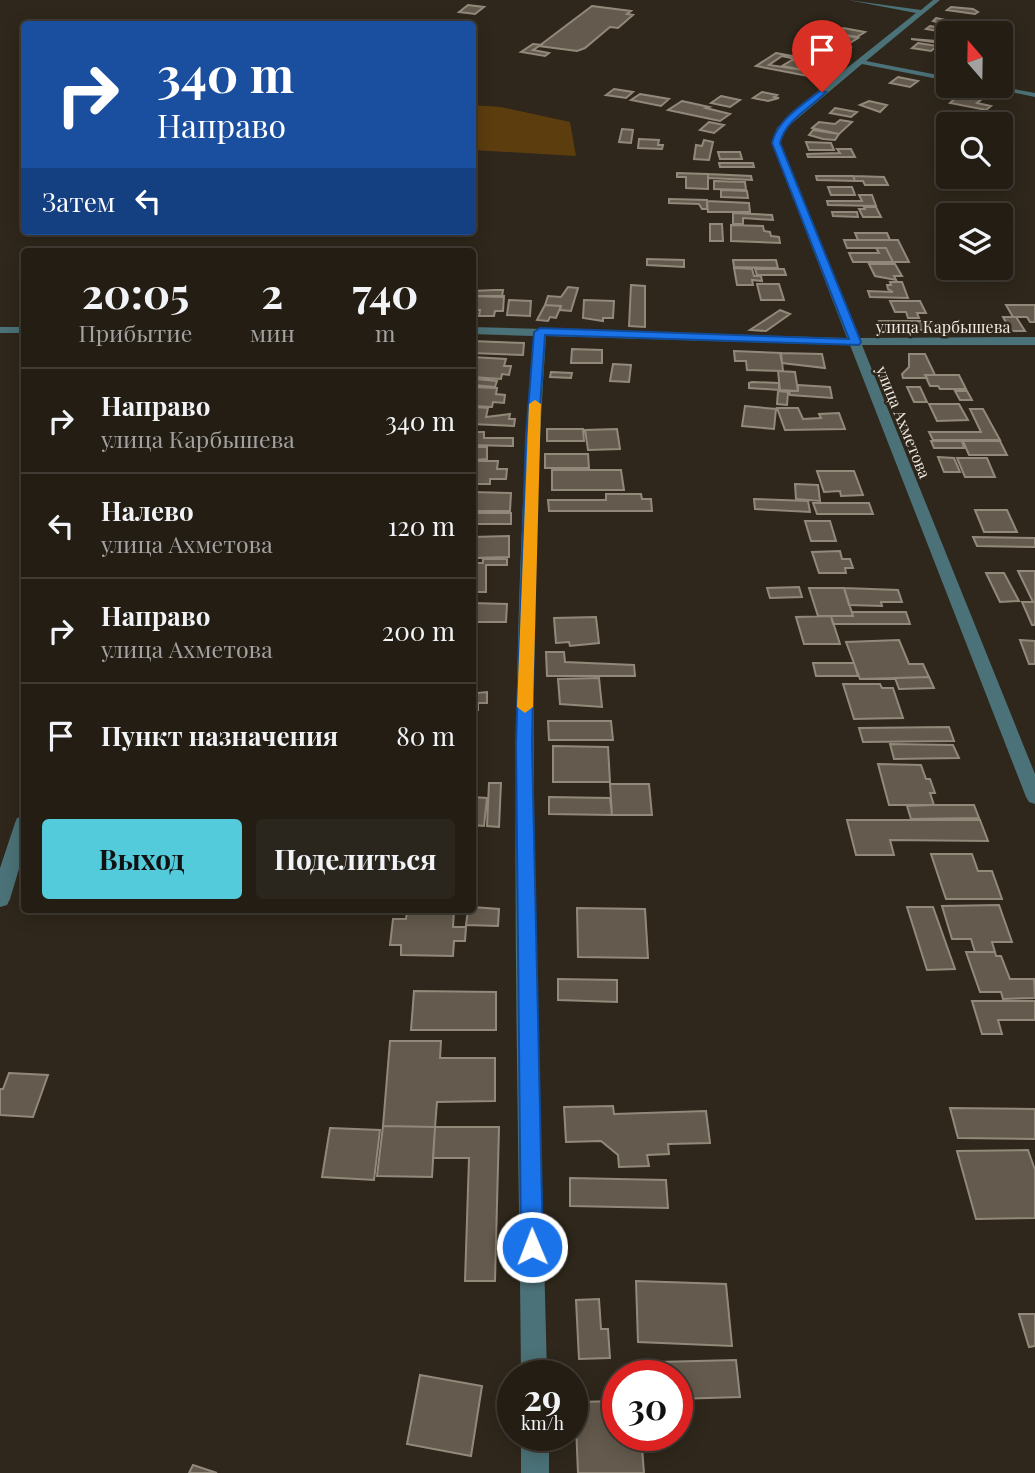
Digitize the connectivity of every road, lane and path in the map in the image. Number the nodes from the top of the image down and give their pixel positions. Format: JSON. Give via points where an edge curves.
{"nodes":[{"id":1,"x":851,"y":0,"type":"edge"},
{"id":2,"x":937,"y":0,"type":"edge"},
{"id":3,"x":923,"y":12,"type":"junction"},
{"id":4,"x":862,"y":62,"type":"junction"},
{"id":5,"x":936,"y":77,"type":"edge"},
{"id":6,"x":1013,"y":91,"type":"edge"},
{"id":7,"x":1035,"y":95,"type":"edge"},
{"id":8,"x":0,"y":330,"type":"edge"},
{"id":9,"x":21,"y":330,"type":"edge"},
{"id":10,"x":476,"y":330,"type":"edge"},
{"id":11,"x":540,"y":332,"type":"junction"},
{"id":12,"x":1035,"y":341,"type":"edge"},
{"id":13,"x":855,"y":342,"type":"junction"},
{"id":14,"x":1035,"y":797,"type":"edge"},
{"id":15,"x":21,"y":832,"type":"edge"},
{"id":16,"x":0,"y":899,"type":"edge"},
{"id":17,"x":534,"y":1360,"type":"edge"},
{"id":18,"x":534,"y":1451,"type":"edge"},
{"id":19,"x":535,"y":1473,"type":"edge"}],
"edges":[{"from":1,"to":3,"type":"street"},
{"from":2,"to":3,"type":"street","name":"улица Ахметова"},
{"from":3,"to":4,"type":"street","name":"улица Ахметова"},
{"from":4,"to":5,"type":"street"},
{"from":4,"to":13,"type":"street","name":"улица Ахметова","via":[[788,121],[776,140]]},
{"from":6,"to":7,"type":"street"},
{"from":8,"to":9,"type":"street"},
{"from":10,"to":11,"type":"street","name":"улица Карбышева"},
{"from":11,"to":13,"type":"street","name":"улица Карбышева"},
{"from":11,"to":17,"type":"street","via":[[532,437],[524,744]]},
{"from":12,"to":13,"type":"street","name":"улица Карбышева"},
{"from":13,"to":14,"type":"street","name":"улица Ахметова"},
{"from":15,"to":16,"type":"street"},
{"from":18,"to":19,"type":"street"}]}
